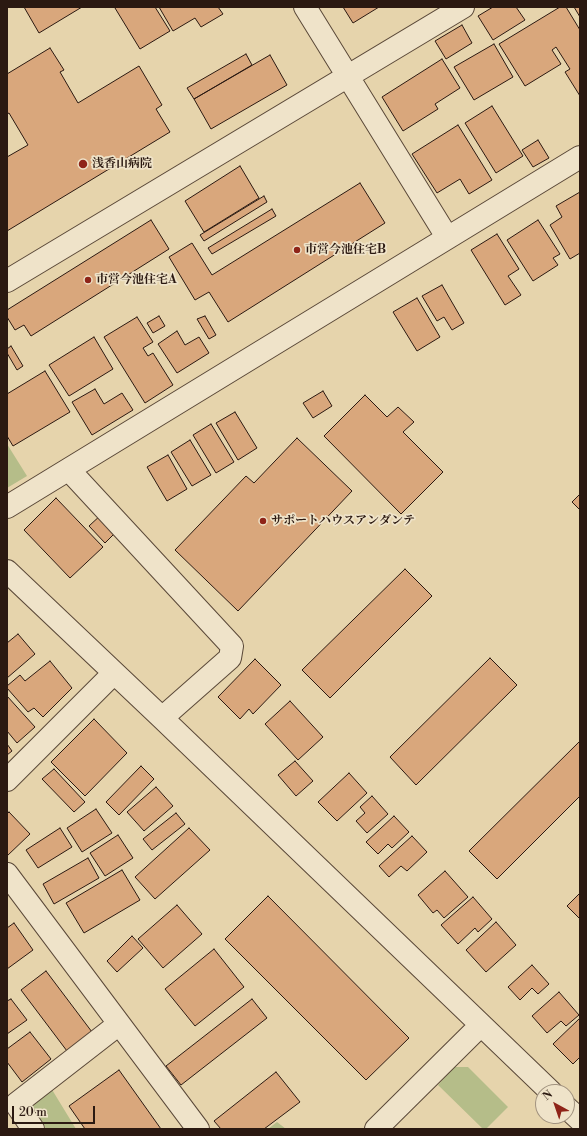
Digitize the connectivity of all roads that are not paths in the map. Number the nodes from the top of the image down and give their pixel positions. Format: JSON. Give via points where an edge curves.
{"nodes":[{"id":1,"x":305,"y":7,"type":"edge"},
{"id":2,"x":463,"y":7,"type":"edge"},
{"id":3,"x":348,"y":76,"type":"junction"},
{"id":4,"x":580,"y":157,"type":"edge"},
{"id":5,"x":447,"y":237,"type":"junction"},
{"id":6,"x":7,"y":281,"type":"edge"},
{"id":7,"x":69,"y":470,"type":"junction"},
{"id":8,"x":7,"y":507,"type":"edge"},
{"id":9,"x":7,"y":571,"type":"edge"},
{"id":10,"x":114,"y":672,"type":"junction"},
{"id":11,"x":162,"y":718,"type":"junction"},
{"id":12,"x":7,"y":780,"type":"edge"},
{"id":13,"x":7,"y":874,"type":"edge"},
{"id":14,"x":119,"y":1024,"type":"junction"},
{"id":15,"x":481,"y":1025,"type":"junction"},
{"id":16,"x":543,"y":1084,"type":"edge"},
{"id":17,"x":33,"y":1129,"type":"edge"},
{"id":18,"x":198,"y":1129,"type":"edge"},
{"id":19,"x":376,"y":1129,"type":"edge"}],
"edges":[{"from":1,"to":3,"type":"street"},
{"from":2,"to":3,"type":"street"},
{"from":3,"to":5,"type":"street"},
{"from":3,"to":6,"type":"street"},
{"from":4,"to":5,"type":"street"},
{"from":5,"to":7,"type":"street"},
{"from":7,"to":8,"type":"street"},
{"from":7,"to":11,"type":"street","via":[[232,646],[230,658]]},
{"from":9,"to":10,"type":"street"},
{"from":10,"to":11,"type":"street"},
{"from":10,"to":12,"type":"street"},
{"from":11,"to":15,"type":"street"},
{"from":13,"to":14,"type":"street"},
{"from":14,"to":17,"type":"street","via":[[16,1104]]},
{"from":14,"to":18,"type":"street"},
{"from":15,"to":16,"type":"street"},
{"from":15,"to":19,"type":"street"}]}
